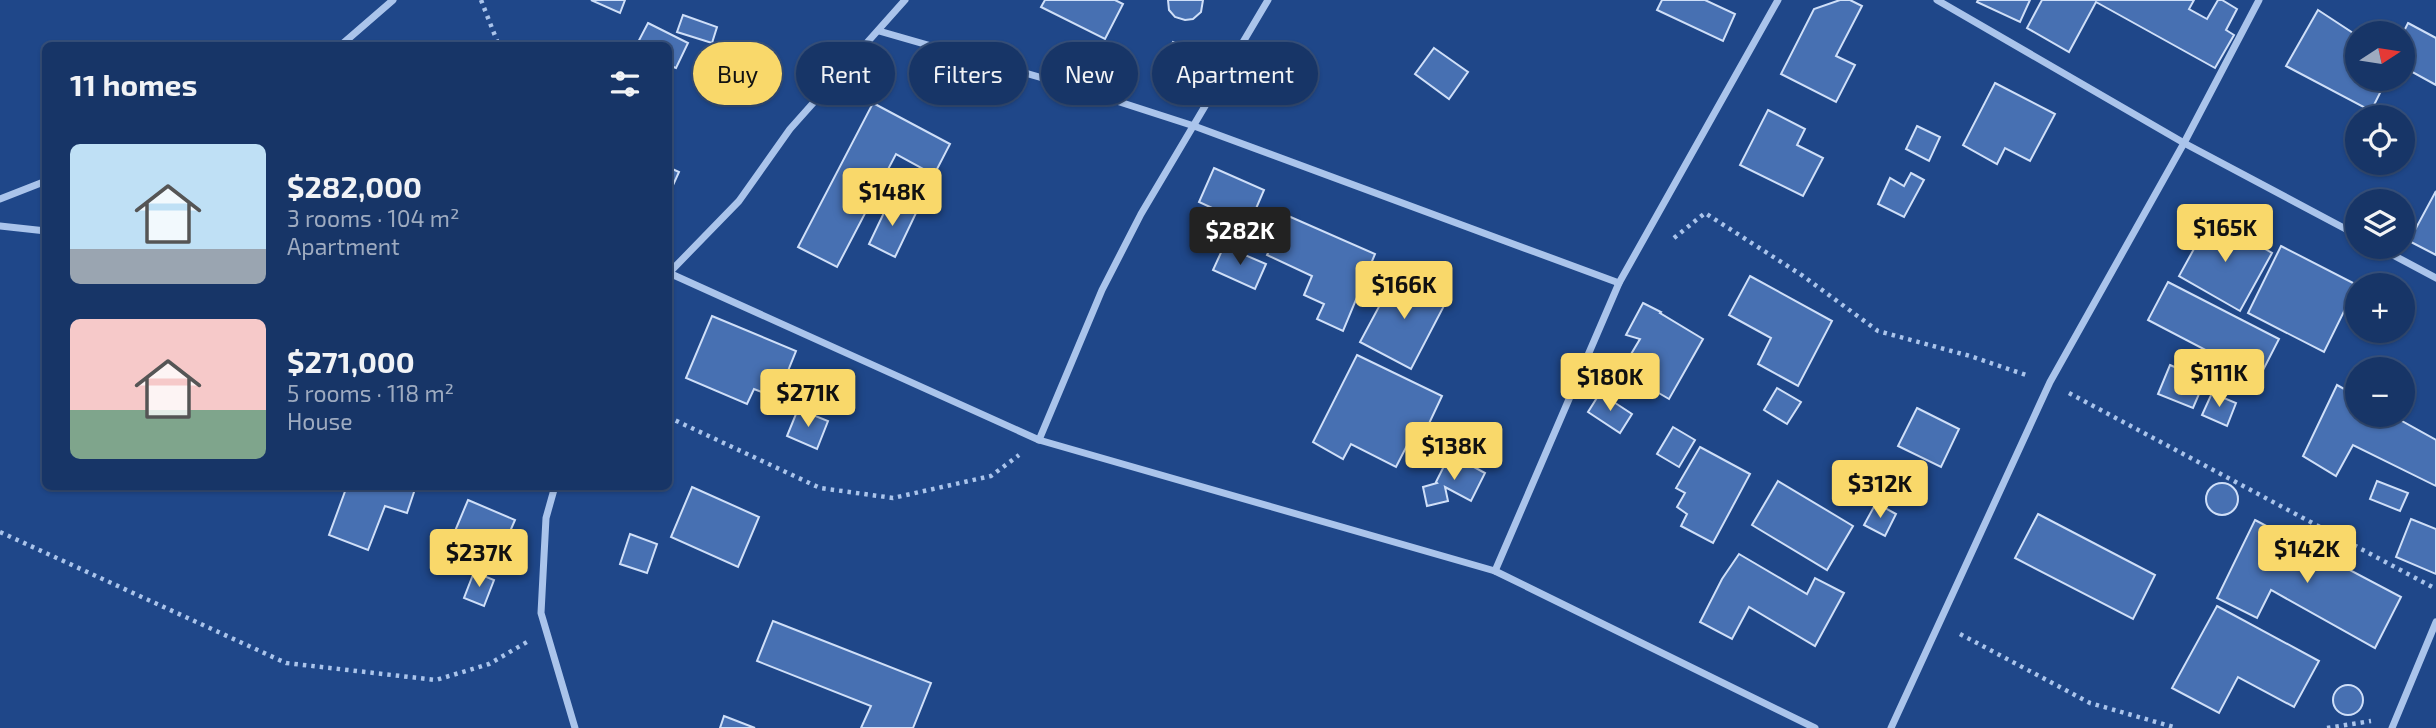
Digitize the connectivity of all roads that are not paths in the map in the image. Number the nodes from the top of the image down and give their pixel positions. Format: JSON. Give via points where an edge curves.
{"nodes":[{"id":1,"x":393,"y":0,"type":"edge"},
{"id":2,"x":905,"y":0,"type":"edge"},
{"id":3,"x":1268,"y":0,"type":"edge"},
{"id":4,"x":1779,"y":0,"type":"edge"},
{"id":5,"x":1937,"y":0,"type":"edge"},
{"id":6,"x":2259,"y":0,"type":"edge"},
{"id":7,"x":879,"y":31,"type":"junction"},
{"id":8,"x":345,"y":42,"type":"edge"},
{"id":9,"x":1194,"y":126,"type":"junction"},
{"id":10,"x":2183,"y":143,"type":"junction"},
{"id":11,"x":42,"y":183,"type":"edge"},
{"id":12,"x":0,"y":199,"type":"edge"},
{"id":13,"x":0,"y":226,"type":"edge"},
{"id":14,"x":2345,"y":229,"type":"edge"},
{"id":15,"x":42,"y":231,"type":"edge"},
{"id":16,"x":2400,"y":259,"type":"edge"},
{"id":17,"x":672,"y":271,"type":"edge"},
{"id":18,"x":672,"y":275,"type":"edge"},
{"id":19,"x":2436,"y":278,"type":"edge"},
{"id":20,"x":1619,"y":283,"type":"junction"},
{"id":21,"x":1039,"y":440,"type":"junction"},
{"id":22,"x":554,"y":490,"type":"edge"},
{"id":23,"x":1495,"y":571,"type":"junction"},
{"id":24,"x":2436,"y":622,"type":"edge"},
{"id":25,"x":575,"y":728,"type":"edge"},
{"id":26,"x":1815,"y":728,"type":"edge"},
{"id":27,"x":1891,"y":728,"type":"edge"},
{"id":28,"x":2392,"y":728,"type":"edge"}],
"edges":[{"from":1,"to":8,"type":"street"},
{"from":2,"to":7,"type":"street"},
{"from":3,"to":9,"type":"street"},
{"from":4,"to":20,"type":"street"},
{"from":5,"to":10,"type":"street"},
{"from":6,"to":10,"type":"street"},
{"from":7,"to":9,"type":"street"},
{"from":7,"to":17,"type":"street","via":[[790,129],[739,201]]},
{"from":9,"to":20,"type":"street"},
{"from":9,"to":21,"type":"street","via":[[1102,290]]},
{"from":10,"to":14,"type":"street"},
{"from":10,"to":27,"type":"street","via":[[2050,382]]},
{"from":11,"to":12,"type":"street"},
{"from":13,"to":15,"type":"street"},
{"from":16,"to":19,"type":"street"},
{"from":18,"to":21,"type":"street"},
{"from":20,"to":23,"type":"street"},
{"from":21,"to":23,"type":"street"},
{"from":22,"to":25,"type":"street","via":[[546,519],[541,613]]},
{"from":23,"to":26,"type":"street"},
{"from":24,"to":28,"type":"street"}]}
